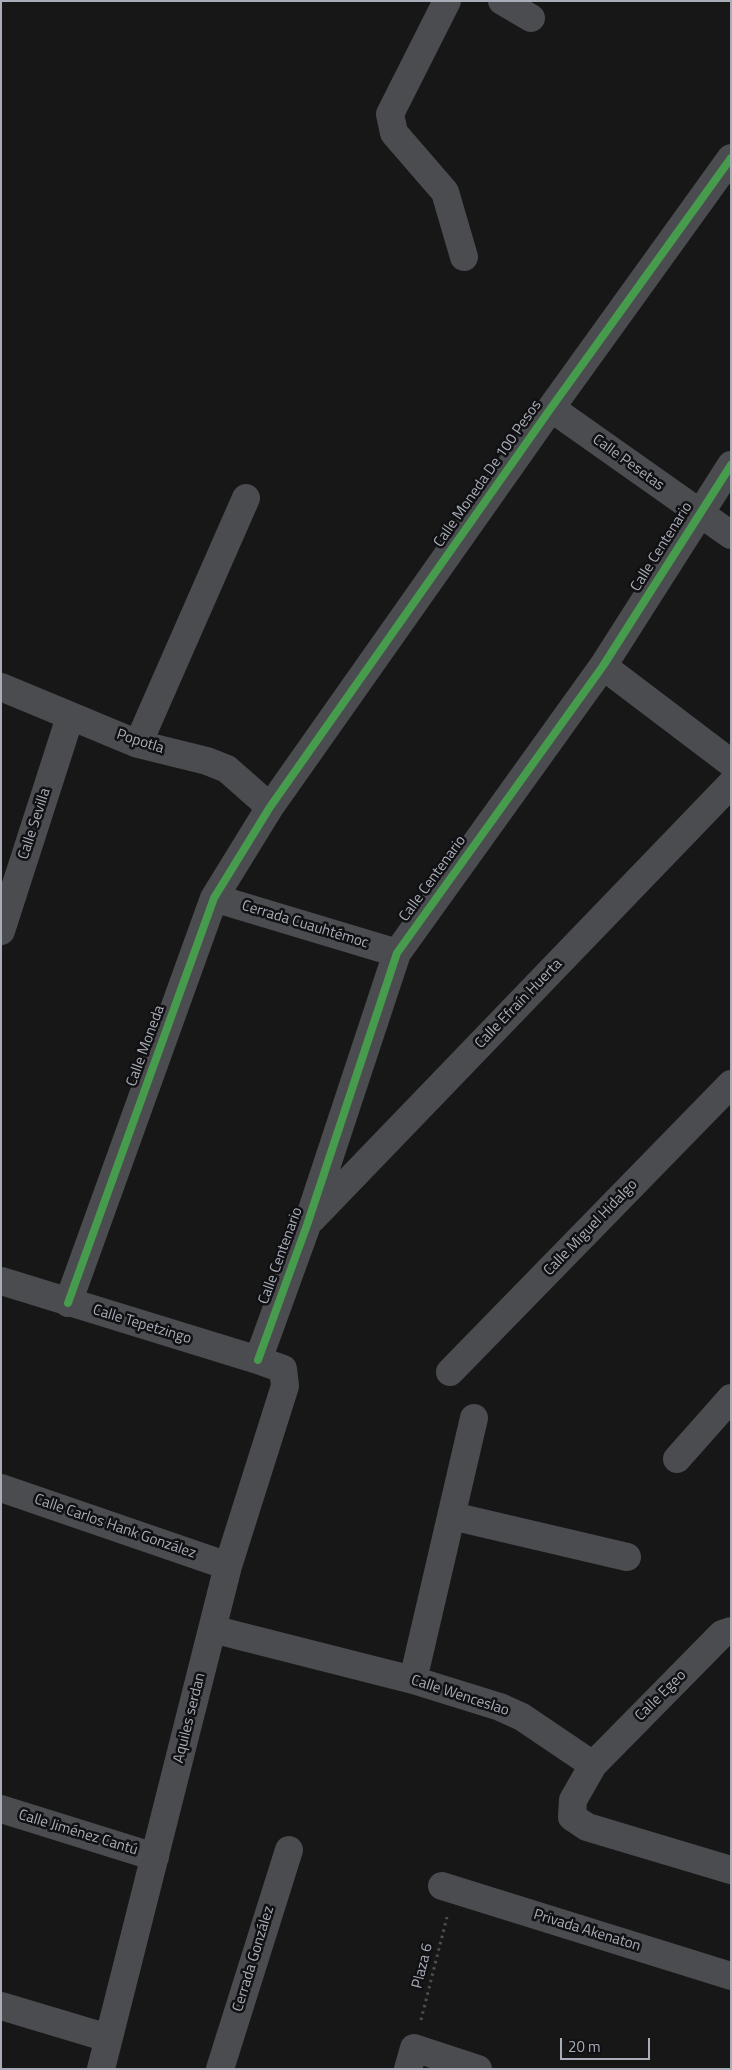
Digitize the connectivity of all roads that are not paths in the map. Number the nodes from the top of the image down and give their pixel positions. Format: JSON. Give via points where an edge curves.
{"nodes":[{"id":1,"x":447,"y":1,"type":"edge"},
{"id":2,"x":502,"y":1,"type":"edge"},
{"id":3,"x":531,"y":18,"type":"dead end"},
{"id":4,"x":731,"y":158,"type":"edge"},
{"id":5,"x":464,"y":257,"type":"dead end"},
{"id":6,"x":551,"y":408,"type":"junction"},
{"id":7,"x":731,"y":466,"type":"edge"},
{"id":8,"x":246,"y":498,"type":"dead end"},
{"id":9,"x":698,"y":513,"type":"junction"},
{"id":10,"x":731,"y":535,"type":"edge"},
{"id":11,"x":604,"y":666,"type":"junction"},
{"id":12,"x":1,"y":687,"type":"edge"},
{"id":13,"x":70,"y":717,"type":"junction"},
{"id":14,"x":138,"y":744,"type":"junction"},
{"id":15,"x":731,"y":763,"type":"edge"},
{"id":16,"x":731,"y":784,"type":"edge"},
{"id":17,"x":270,"y":807,"type":"junction"},
{"id":18,"x":214,"y":898,"type":"junction"},
{"id":19,"x":2,"y":927,"type":"edge"},
{"id":20,"x":397,"y":953,"type":"junction"},
{"id":21,"x":731,"y":1084,"type":"edge"},
{"id":22,"x":307,"y":1224,"type":"junction"},
{"id":23,"x":1,"y":1281,"type":"edge"},
{"id":24,"x":68,"y":1303,"type":"junction"},
{"id":25,"x":258,"y":1360,"type":"junction"},
{"id":26,"x":283,"y":1369,"type":"joint"},
{"id":27,"x":450,"y":1372,"type":"dead end"},
{"id":28,"x":731,"y":1398,"type":"edge"},
{"id":29,"x":474,"y":1418,"type":"dead end"},
{"id":30,"x":677,"y":1459,"type":"dead end"},
{"id":31,"x":1,"y":1488,"type":"edge"},
{"id":32,"x":452,"y":1516,"type":"junction"},
{"id":33,"x":627,"y":1557,"type":"dead end"},
{"id":34,"x":228,"y":1566,"type":"junction"},
{"id":35,"x":212,"y":1629,"type":"junction"},
{"id":36,"x":731,"y":1631,"type":"edge"},
{"id":37,"x":413,"y":1680,"type":"junction"},
{"id":38,"x":593,"y":1765,"type":"junction"},
{"id":39,"x":1,"y":1809,"type":"edge"},
{"id":40,"x":289,"y":1850,"type":"dead end"},
{"id":41,"x":155,"y":1858,"type":"junction"},
{"id":42,"x":731,"y":1870,"type":"edge"},
{"id":43,"x":448,"y":1888,"type":"road end"},
{"id":44,"x":731,"y":1976,"type":"edge"},
{"id":45,"x":1,"y":2006,"type":"edge"},
{"id":46,"x":108,"y":2038,"type":"junction"},
{"id":47,"x":411,"y":2058,"type":"edge"},
{"id":48,"x":100,"y":2069,"type":"edge"},
{"id":49,"x":220,"y":2069,"type":"edge"},
{"id":50,"x":478,"y":2069,"type":"edge"}],
"edges":[{"from":1,"to":5,"type":"street","via":[[390,114],[394,133],[445,192]]},
{"from":2,"to":3,"type":"street"},
{"from":4,"to":6,"type":"street","name":"Calle Moneda De 100 Pesos"},
{"from":6,"to":9,"type":"street","name":"Calle Pesetas"},
{"from":6,"to":17,"type":"street","name":"Calle Moneda De 100 Pesos"},
{"from":7,"to":9,"type":"street","name":"Calle Centenario"},
{"from":8,"to":14,"type":"street"},
{"from":9,"to":10,"type":"street","name":"Calle Pesetas"},
{"from":9,"to":11,"type":"street","name":"Calle Centenario"},
{"from":11,"to":15,"type":"street"},
{"from":11,"to":20,"type":"street","name":"Calle Centenario"},
{"from":12,"to":13,"type":"street","name":"Popotla"},
{"from":13,"to":14,"type":"street","name":"Popotla"},
{"from":13,"to":19,"type":"street","name":"Calle Sevilla"},
{"from":14,"to":17,"type":"street","name":"Popotla","via":[[227,769]]},
{"from":16,"to":22,"type":"street","name":"Calle Efraín Huerta"},
{"from":17,"to":18,"type":"street","name":"Calle Moneda"},
{"from":18,"to":20,"type":"street","name":"Cerrada Cuauhtémoc"},
{"from":18,"to":24,"type":"street","name":"Calle Moneda"},
{"from":20,"to":22,"type":"street","name":"Calle Centenario"},
{"from":21,"to":27,"type":"street","name":"Calle Miguel Hidalgo"},
{"from":22,"to":25,"type":"street","name":"Calle Centenario"},
{"from":23,"to":24,"type":"street","name":"Calle Tepetzingo"},
{"from":24,"to":25,"type":"street","name":"Calle Tepetzingo"},
{"from":25,"to":26,"type":"street","name":"Calle Tepetzingo"},
{"from":26,"to":34,"type":"street","name":"Aquiles serdan","via":[[285,1386]]},
{"from":28,"to":30,"type":"street"},
{"from":29,"to":32,"type":"street"},
{"from":31,"to":34,"type":"street","name":"Calle Carlos Hank González"},
{"from":32,"to":33,"type":"street"},
{"from":32,"to":37,"type":"street"},
{"from":34,"to":35,"type":"street","name":"Aquiles serdan"},
{"from":35,"to":37,"type":"street","name":"Calle Wenceslao"},
{"from":35,"to":41,"type":"street","name":"Aquiles serdan"},
{"from":36,"to":38,"type":"street","name":"Calle Egeo","via":[[722,1634]]},
{"from":37,"to":38,"type":"street","name":"Calle Wenceslao","via":[[522,1717]]},
{"from":38,"to":42,"type":"street","via":[[573,1800],[572,1817],[587,1827]]},
{"from":39,"to":41,"type":"street","name":"Calle Jiménez Cantú"},
{"from":40,"to":49,"type":"street","name":"Cerrada González"},
{"from":41,"to":46,"type":"street","name":"Aquiles serdan"},
{"from":43,"to":44,"type":"street","name":"Privada Akenaton"},
{"from":45,"to":46,"type":"street"},
{"from":46,"to":48,"type":"street","name":"Aquiles serdan"},
{"from":47,"to":50,"type":"street"}]}
